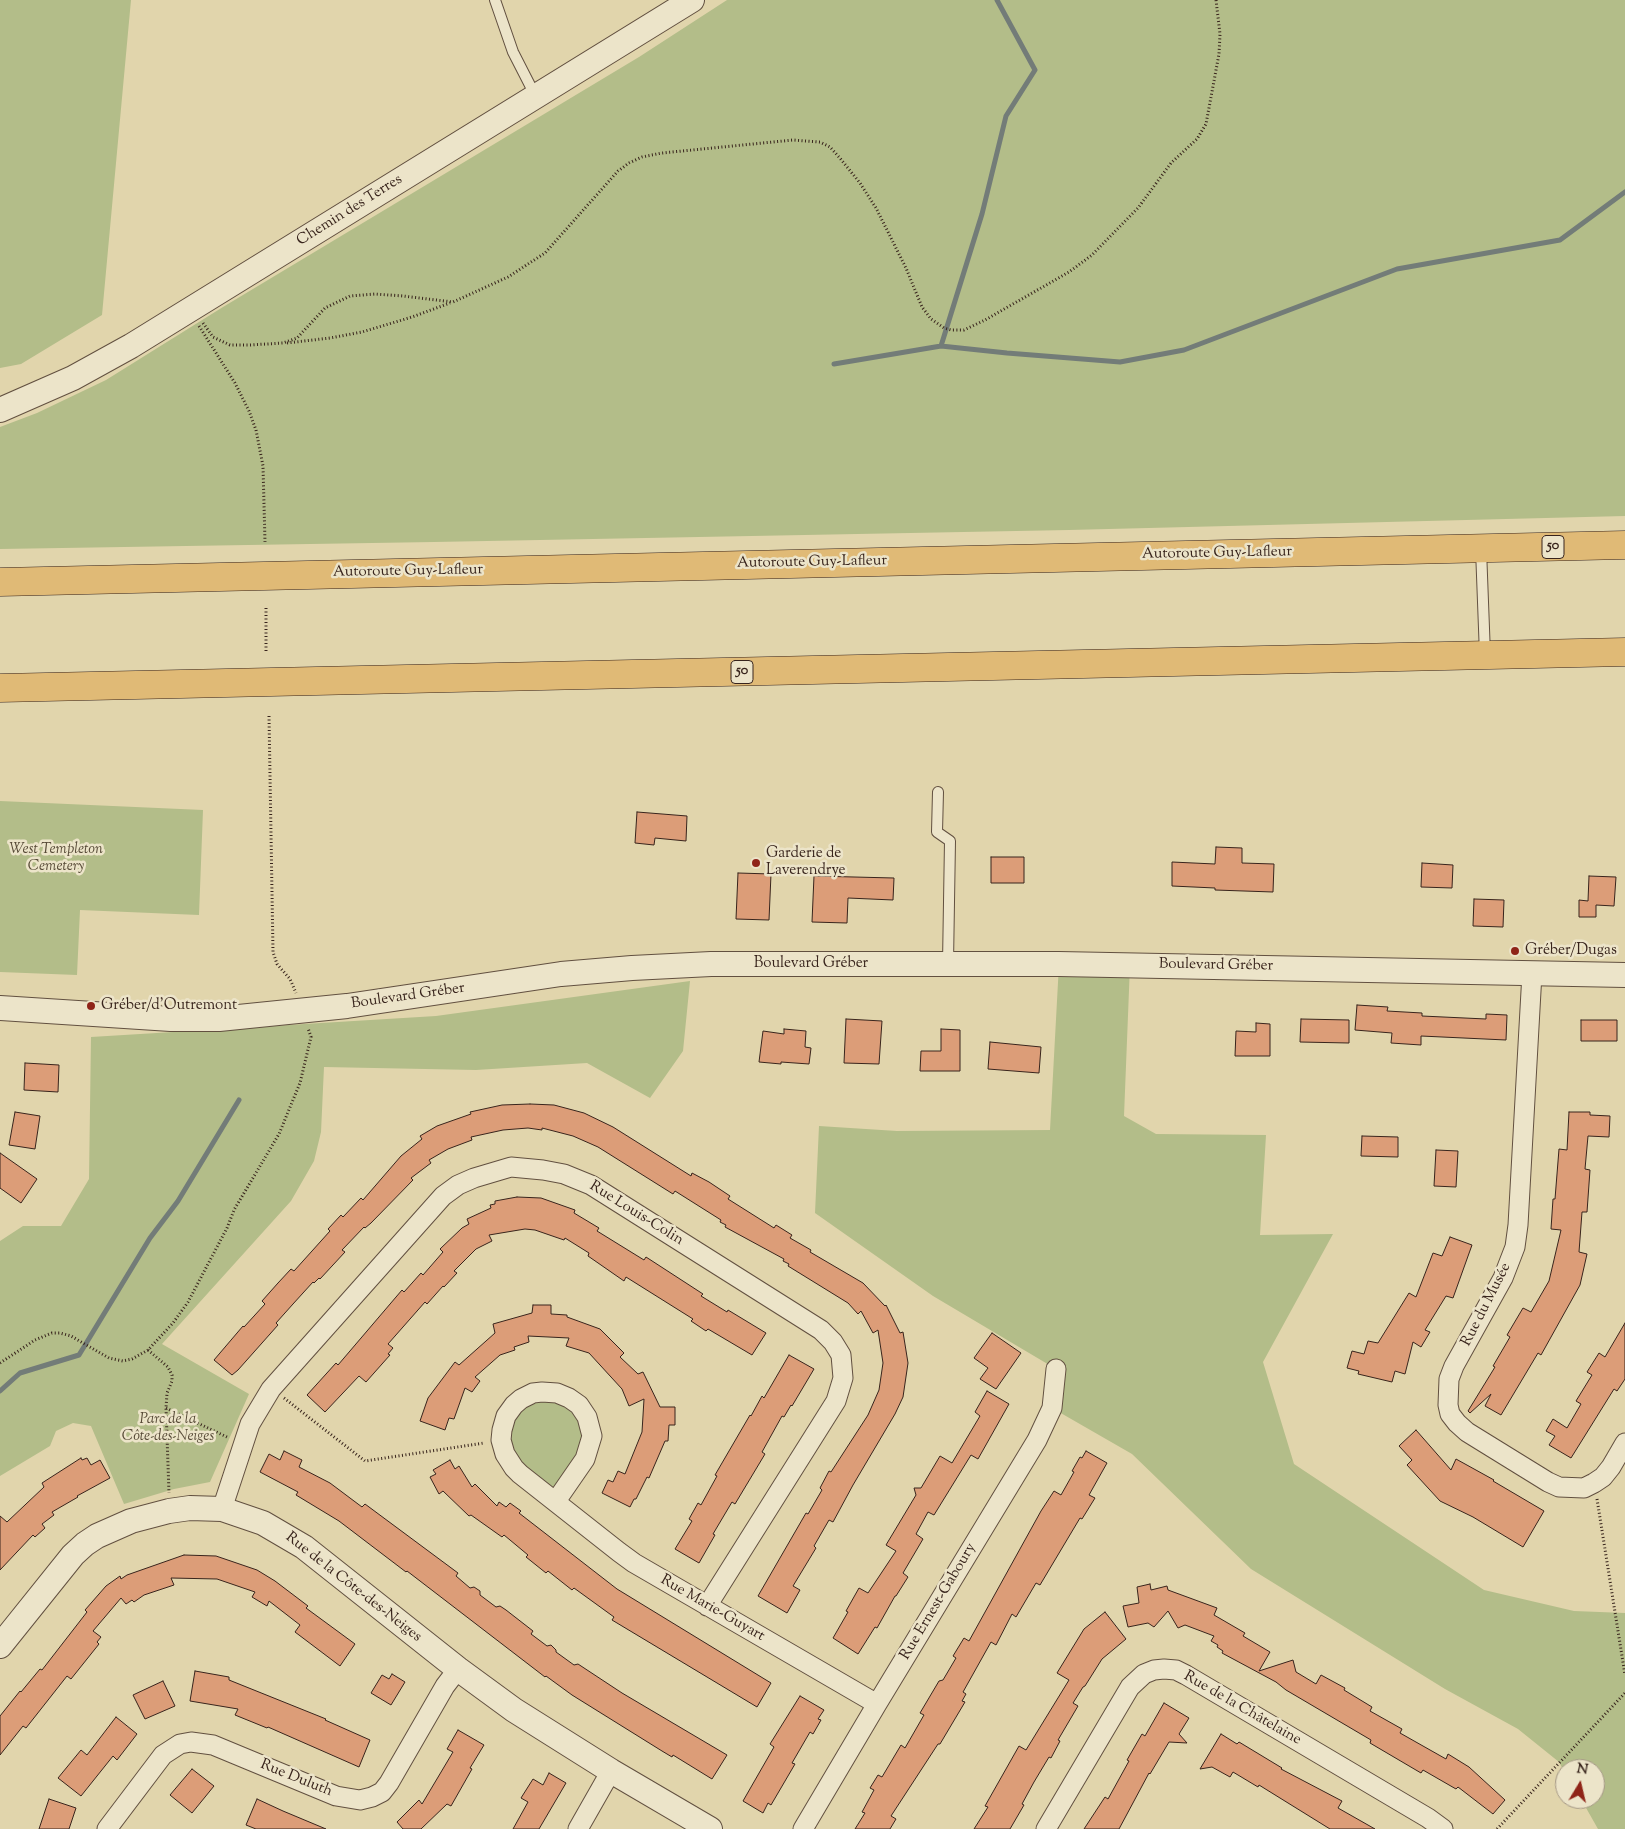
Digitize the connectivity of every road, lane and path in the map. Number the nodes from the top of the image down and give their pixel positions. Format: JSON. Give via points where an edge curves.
{"nodes":[{"id":1,"x":495,"y":0,"type":"edge"},
{"id":2,"x":692,"y":0,"type":"edge"},
{"id":3,"x":1216,"y":0,"type":"edge"},
{"id":4,"x":536,"y":96,"type":"junction"},
{"id":5,"x":453,"y":302,"type":"junction"},
{"id":6,"x":195,"y":315,"type":"junction"},
{"id":7,"x":283,"y":343,"type":"junction"},
{"id":8,"x":0,"y":410,"type":"edge"},
{"id":9,"x":265,"y":542,"type":"dead end"},
{"id":10,"x":1625,"y":545,"type":"edge"},
{"id":11,"x":1481,"y":548,"type":"junction"},
{"id":12,"x":0,"y":582,"type":"edge"},
{"id":13,"x":266,"y":608,"type":"dead end"},
{"id":14,"x":266,"y":651,"type":"dead end"},
{"id":15,"x":1625,"y":652,"type":"edge"},
{"id":16,"x":1485,"y":655,"type":"junction"},
{"id":17,"x":0,"y":688,"type":"edge"},
{"id":18,"x":269,"y":716,"type":"dead end"},
{"id":19,"x":938,"y":792,"type":"dead end"},
{"id":20,"x":948,"y":963,"type":"junction"},
{"id":21,"x":1532,"y":973,"type":"junction"},
{"id":22,"x":1625,"y":975,"type":"edge"},
{"id":23,"x":296,"y":993,"type":"dead end"},
{"id":24,"x":0,"y":1008,"type":"edge"},
{"id":25,"x":306,"y":1023,"type":"dead end"},
{"id":26,"x":148,"y":1350,"type":"junction"},
{"id":27,"x":0,"y":1363,"type":"edge"},
{"id":28,"x":1056,"y":1369,"type":"dead end"},
{"id":29,"x":271,"y":1388,"type":"junction"},
{"id":30,"x":166,"y":1408,"type":"junction"},
{"id":31,"x":501,"y":1440,"type":"junction"},
{"id":32,"x":1625,"y":1443,"type":"edge"},
{"id":33,"x":243,"y":1445,"type":"junction"},
{"id":34,"x":1594,"y":1483,"type":"junction"},
{"id":35,"x":169,"y":1494,"type":"dead end"},
{"id":36,"x":556,"y":1501,"type":"junction"},
{"id":37,"x":222,"y":1509,"type":"junction"},
{"id":38,"x":707,"y":1606,"type":"junction"},
{"id":39,"x":0,"y":1646,"type":"edge"},
{"id":40,"x":458,"y":1669,"type":"junction"},
{"id":41,"x":1625,"y":1675,"type":"edge"},
{"id":42,"x":1625,"y":1693,"type":"edge"},
{"id":43,"x":877,"y":1704,"type":"junction"},
{"id":44,"x":611,"y":1771,"type":"junction"},
{"id":45,"x":107,"y":1829,"type":"edge"},
{"id":46,"x":578,"y":1829,"type":"edge"},
{"id":47,"x":710,"y":1829,"type":"edge"},
{"id":48,"x":803,"y":1829,"type":"edge"},
{"id":49,"x":1046,"y":1829,"type":"edge"},
{"id":50,"x":1443,"y":1829,"type":"edge"},
{"id":51,"x":1497,"y":1829,"type":"edge"}],
"edges":[{"from":1,"to":4,"type":"lane","via":[[513,52]]},
{"from":2,"to":4,"type":"street","name":"Chemin des Terres"},
{"from":3,"to":5,"type":"path","via":[[1219,54],[1206,124],[1197,139],[1171,163],[1126,222],[1084,261],[964,330],[944,328],[922,307],[876,208],[830,147],[820,142],[793,140],[662,153],[629,163],[618,171],[545,252],[508,277]]},
{"from":4,"to":6,"type":"street","name":"Chemin des Terres"},
{"from":5,"to":7,"type":"path","via":[[362,332]]},
{"from":5,"to":7,"type":"path","via":[[375,294],[350,296],[325,308],[297,338]]},
{"from":6,"to":7,"type":"path","via":[[213,337],[224,343],[237,346]]},
{"from":6,"to":8,"type":"street","name":"Chemin des Terres","via":[[52,388]]},
{"from":6,"to":9,"type":"path","via":[[233,379],[256,430],[264,477]]},
{"from":10,"to":11,"type":"highway","name":"Autoroute Guy-Lafleur","number":"50"},
{"from":11,"to":12,"type":"highway","name":"Autoroute Guy-Lafleur","number":"50"},
{"from":11,"to":16,"type":"lane"},
{"from":13,"to":14,"type":"path"},
{"from":15,"to":16,"type":"highway","number":"50"},
{"from":16,"to":17,"type":"highway","number":"50"},
{"from":18,"to":23,"type":"path","via":[[273,952]]},
{"from":19,"to":20,"type":"lane","via":[[938,832],[950,841]]},
{"from":20,"to":21,"type":"street","name":"Boulevard Gréber"},
{"from":20,"to":24,"type":"street","name":"Boulevard Gréber","via":[[711,964],[632,968],[561,974],[347,1006],[220,1019]]},
{"from":21,"to":22,"type":"street","name":"Boulevard Gréber"},
{"from":21,"to":34,"type":"street","name":"Rue du Musée","via":[[1515,1247],[1503,1278],[1449,1379],[1448,1405],[1450,1414],[1466,1432],[1548,1482],[1572,1489]]},
{"from":25,"to":26,"type":"path","via":[[310,1037],[307,1058],[279,1134],[234,1210],[188,1302]]},
{"from":26,"to":27,"type":"path","via":[[132,1359],[109,1358],[71,1336],[52,1333]]},
{"from":26,"to":30,"type":"path","via":[[168,1367],[172,1375]]},
{"from":28,"to":43,"type":"street","name":"Rue Ernest-Gaboury","via":[[1052,1408],[1037,1440]]},
{"from":29,"to":31,"type":"path","via":[[364,1462]]},
{"from":29,"to":33,"type":"street","name":"Rue Louis-Colin","via":[[255,1413]]},
{"from":29,"to":38,"type":"street","name":"Rue Louis-Colin","via":[[443,1196],[458,1185],[511,1167],[564,1174],[591,1185],[821,1330],[841,1355],[843,1378],[836,1401]]},
{"from":30,"to":33,"type":"path"},
{"from":30,"to":35,"type":"path"},
{"from":31,"to":36,"type":"street","name":"Rue Marie-Guyart","via":[[514,1468]]},
{"from":31,"to":36,"type":"street","via":[[506,1416],[527,1396],[557,1393],[579,1405],[587,1417],[592,1436],[588,1453]]},
{"from":32,"to":34,"type":"street","via":[[1611,1467]]},
{"from":33,"to":37,"type":"street","name":"Rue Louis-Colin"},
{"from":34,"to":41,"type":"path"},
{"from":36,"to":38,"type":"street","name":"Rue Marie-Guyart","via":[[634,1563]]},
{"from":37,"to":39,"type":"street","name":"Rue de la Côte-des-Neiges","via":[[169,1510],[131,1521],[97,1536],[73,1555]]},
{"from":37,"to":40,"type":"street","name":"Rue de la Côte-des-Neiges","via":[[263,1523],[304,1547]]},
{"from":38,"to":43,"type":"street","name":"Rue Marie-Guyart"},
{"from":40,"to":44,"type":"street","name":"Rue de la Côte-des-Neiges","via":[[552,1735]]},
{"from":40,"to":45,"type":"street","name":"Rue Duluth","via":[[389,1783],[372,1798],[360,1800],[336,1796],[213,1745],[191,1742],[180,1744],[164,1755]]},
{"from":42,"to":51,"type":"path"},
{"from":43,"to":48,"type":"street","name":"Rue Ernest-Gaboury"},
{"from":44,"to":46,"type":"street"},
{"from":44,"to":47,"type":"street","name":"Rue de la Côte-des-Neiges"},
{"from":49,"to":50,"type":"street","name":"Rue de la Châtelaine","via":[[1130,1688],[1144,1674],[1164,1668],[1186,1675]]}]}
